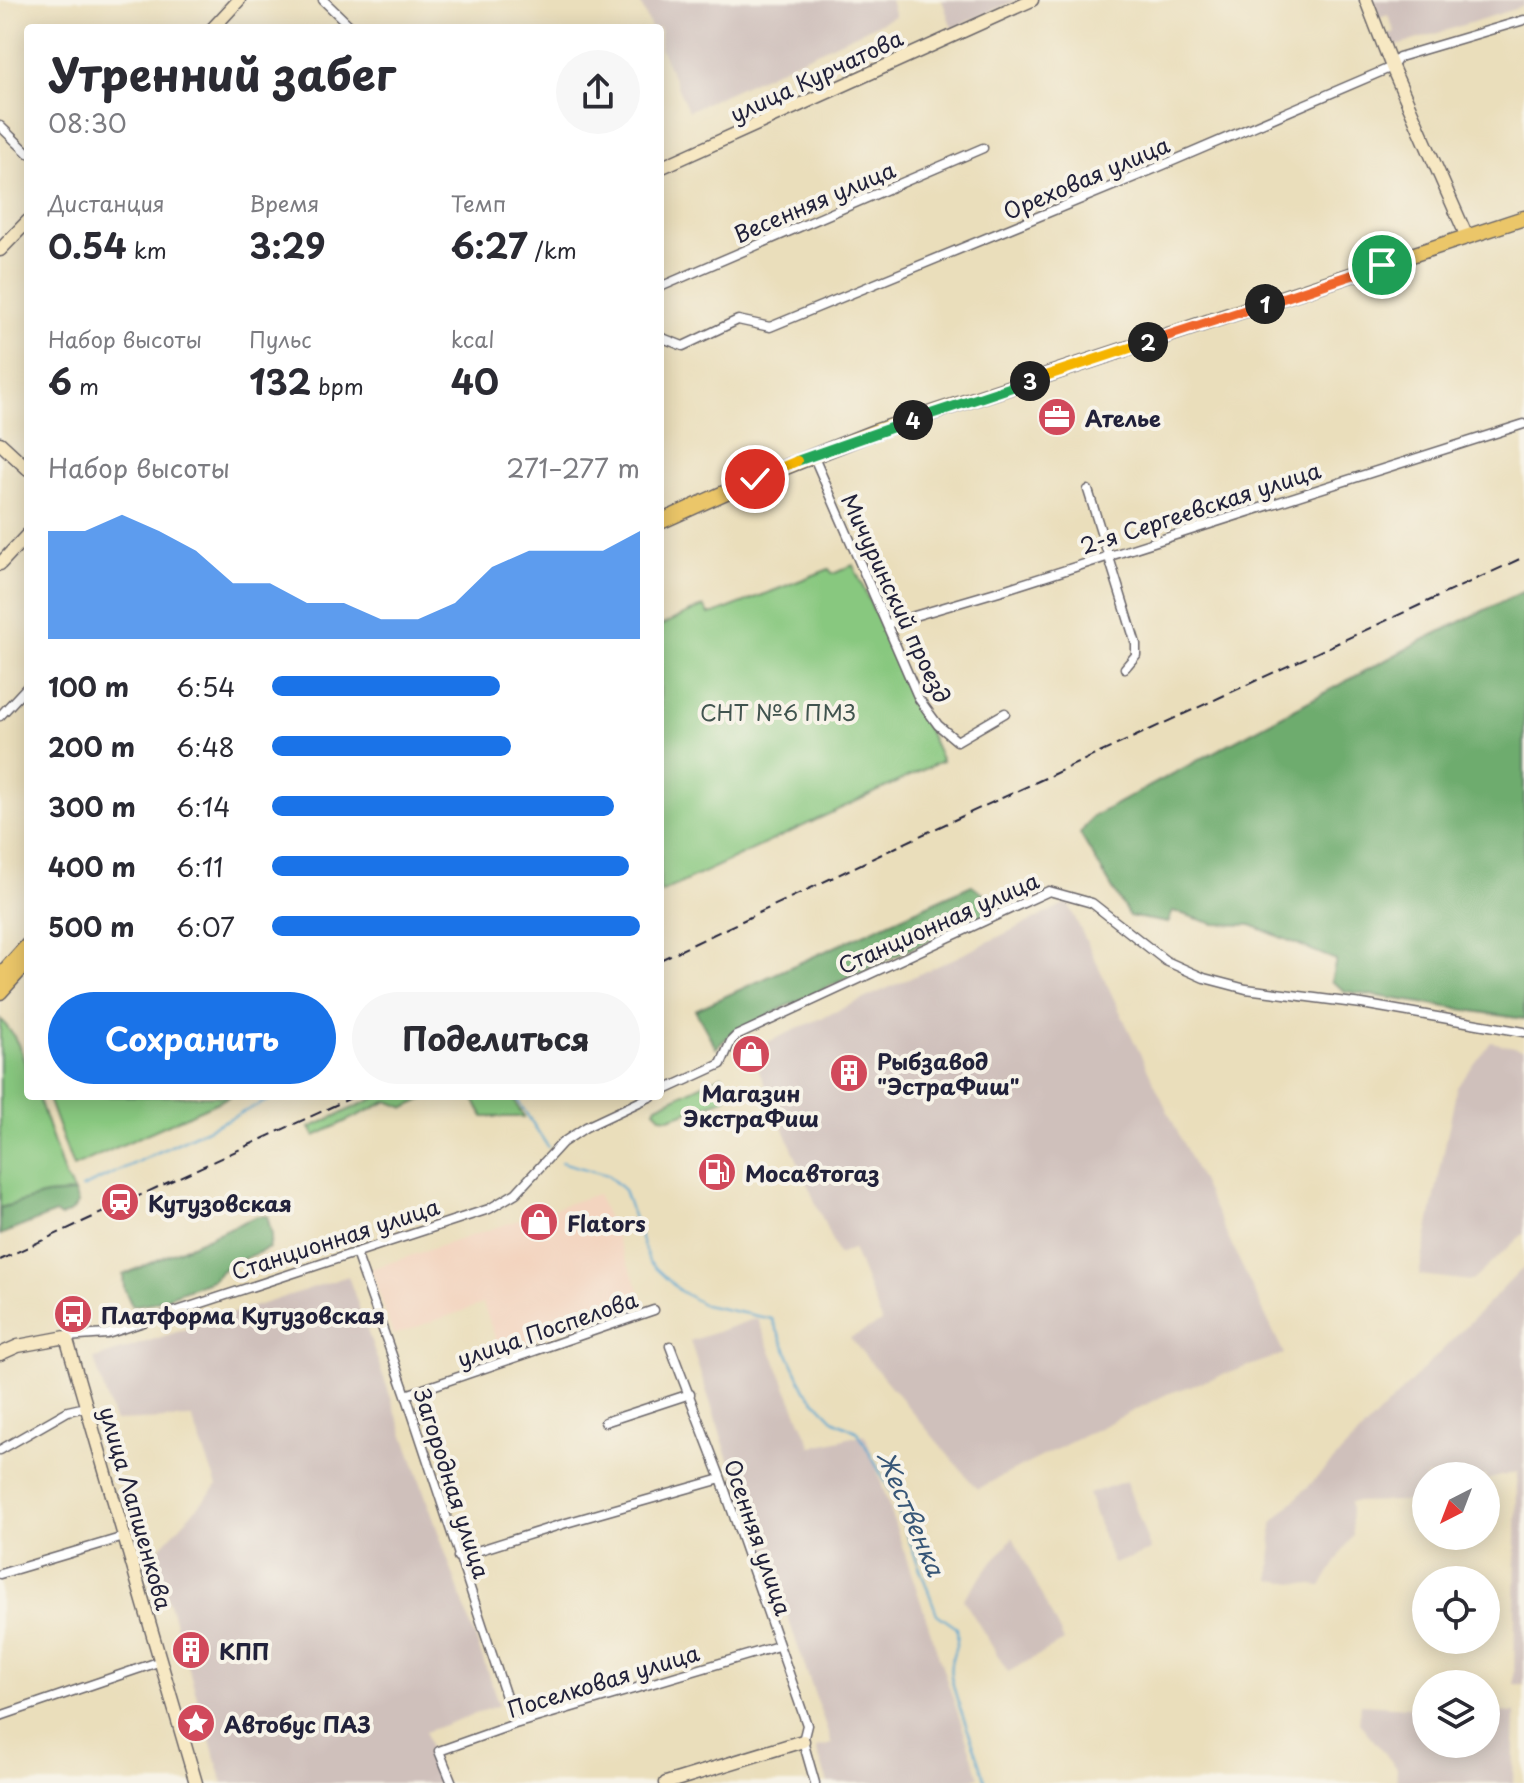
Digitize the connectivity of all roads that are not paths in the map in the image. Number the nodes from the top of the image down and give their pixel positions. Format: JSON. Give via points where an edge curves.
{"nodes":[{"id":1,"x":239,"y":0,"type":"edge"},
{"id":2,"x":323,"y":0,"type":"edge"},
{"id":3,"x":1032,"y":0,"type":"edge"},
{"id":4,"x":1366,"y":0,"type":"edge"},
{"id":5,"x":1524,"y":20,"type":"edge"},
{"id":6,"x":217,"y":24,"type":"edge"},
{"id":7,"x":348,"y":24,"type":"edge"},
{"id":8,"x":1392,"y":67,"type":"junction"},
{"id":9,"x":0,"y":126,"type":"edge"},
{"id":10,"x":983,"y":148,"type":"dead end"},
{"id":11,"x":24,"y":149,"type":"edge"},
{"id":12,"x":664,"y":166,"type":"edge"},
{"id":13,"x":1524,"y":209,"type":"edge"},
{"id":14,"x":1524,"y":218,"type":"edge"},
{"id":15,"x":24,"y":225,"type":"edge"},
{"id":16,"x":1465,"y":233,"type":"junction"},
{"id":17,"x":0,"y":250,"type":"edge"},
{"id":18,"x":664,"y":285,"type":"edge"},
{"id":19,"x":664,"y":339,"type":"edge"},
{"id":20,"x":1524,"y":424,"type":"edge"},
{"id":21,"x":0,"y":443,"type":"edge"},
{"id":22,"x":813,"y":455,"type":"junction"},
{"id":23,"x":24,"y":465,"type":"edge"},
{"id":24,"x":1088,"y":490,"type":"dead end"},
{"id":25,"x":664,"y":510,"type":"edge"},
{"id":26,"x":664,"y":520,"type":"edge"},
{"id":27,"x":24,"y":538,"type":"edge"},
{"id":28,"x":1109,"y":555,"type":"junction"},
{"id":29,"x":0,"y":564,"type":"edge"},
{"id":30,"x":887,"y":624,"type":"junction"},
{"id":31,"x":1125,"y":668,"type":"dead end"},
{"id":32,"x":24,"y":690,"type":"edge"},
{"id":33,"x":1005,"y":713,"type":"dead end"},
{"id":34,"x":0,"y":716,"type":"edge"},
{"id":35,"x":24,"y":949,"type":"edge"},
{"id":36,"x":24,"y":965,"type":"edge"},
{"id":37,"x":0,"y":976,"type":"edge"},
{"id":38,"x":0,"y":992,"type":"edge"},
{"id":39,"x":1524,"y":1032,"type":"edge"},
{"id":40,"x":664,"y":1090,"type":"edge"},
{"id":41,"x":643,"y":1100,"type":"edge"},
{"id":42,"x":356,"y":1253,"type":"junction"},
{"id":43,"x":654,"y":1310,"type":"dead end"},
{"id":44,"x":66,"y":1337,"type":"junction"},
{"id":45,"x":670,"y":1346,"type":"dead end"},
{"id":46,"x":0,"y":1354,"type":"edge"},
{"id":47,"x":690,"y":1394,"type":"junction"},
{"id":48,"x":406,"y":1395,"type":"junction"},
{"id":49,"x":86,"y":1407,"type":"junction"},
{"id":50,"x":605,"y":1422,"type":"dead end"},
{"id":51,"x":0,"y":1450,"type":"edge"},
{"id":52,"x":721,"y":1479,"type":"junction"},
{"id":53,"x":124,"y":1537,"type":"junction"},
{"id":54,"x":458,"y":1557,"type":"junction"},
{"id":55,"x":0,"y":1574,"type":"edge"},
{"id":56,"x":778,"y":1646,"type":"junction"},
{"id":57,"x":161,"y":1661,"type":"junction"},
{"id":58,"x":0,"y":1716,"type":"edge"},
{"id":59,"x":515,"y":1724,"type":"junction"},
{"id":60,"x":803,"y":1741,"type":"junction"},
{"id":61,"x":196,"y":1783,"type":"edge"},
{"id":62,"x":452,"y":1783,"type":"edge"},
{"id":63,"x":666,"y":1783,"type":"edge"},
{"id":64,"x":815,"y":1783,"type":"edge"}],
"edges":[{"from":1,"to":6,"type":"street"},
{"from":2,"to":7,"type":"street"},
{"from":3,"to":12,"type":"street","name":"улица Курчатова"},
{"from":4,"to":8,"type":"street"},
{"from":5,"to":8,"type":"street","name":"Ореховая улица","via":[[1399,57]]},
{"from":8,"to":16,"type":"street"},
{"from":8,"to":19,"type":"street","name":"Ореховая улица","via":[[770,327],[738,320],[683,346]]},
{"from":9,"to":11,"type":"street"},
{"from":10,"to":18,"type":"street","name":"Весенняя улица"},
{"from":13,"to":16,"type":"main road"},
{"from":14,"to":16,"type":"main road"},
{"from":15,"to":17,"type":"street"},
{"from":16,"to":22,"type":"main road"},
{"from":16,"to":25,"type":"main road","via":[[870,424]]},
{"from":20,"to":28,"type":"street","name":"2-я Сергеевская улица"},
{"from":21,"to":23,"type":"street"},
{"from":22,"to":26,"type":"main road"},
{"from":22,"to":30,"type":"street","name":"Мичуринский проезд"},
{"from":24,"to":28,"type":"street"},
{"from":27,"to":29,"type":"street"},
{"from":28,"to":30,"type":"street","name":"2-я Сергеевская улица"},
{"from":28,"to":31,"type":"street","via":[[1136,644],[1136,655]]},
{"from":30,"to":33,"type":"street","name":"Мичуринский проезд","via":[[919,699],[957,741]]},
{"from":32,"to":34,"type":"street"},
{"from":35,"to":37,"type":"main road"},
{"from":36,"to":38,"type":"main road"},
{"from":39,"to":40,"type":"street","name":"Станционная улица","via":[[1204,978],[1166,961],[1092,903],[1049,891],[736,1036],[721,1064]]},
{"from":41,"to":42,"type":"street","name":"Станционная улица","via":[[562,1143],[516,1193],[489,1209]]},
{"from":42,"to":44,"type":"street","name":"Станционная улица","via":[[107,1334]]},
{"from":42,"to":48,"type":"street","name":"Загородная улица"},
{"from":43,"to":48,"type":"street","name":"улица Поспелова"},
{"from":44,"to":46,"type":"street","name":"Станционная улица"},
{"from":44,"to":49,"type":"street","name":"улица Лапшенкова"},
{"from":45,"to":47,"type":"street","name":"Осенняя улица"},
{"from":47,"to":50,"type":"street"},
{"from":47,"to":52,"type":"street","name":"Осенняя улица"},
{"from":48,"to":54,"type":"street","name":"Загородная улица"},
{"from":49,"to":51,"type":"street","via":[[68,1411]]},
{"from":49,"to":53,"type":"street","name":"улица Лапшенкова"},
{"from":52,"to":54,"type":"street"},
{"from":52,"to":56,"type":"street","name":"Осенняя улица"},
{"from":53,"to":55,"type":"street"},
{"from":53,"to":57,"type":"street","name":"улица Лапшенкова"},
{"from":54,"to":59,"type":"street","name":"Загородная улица"},
{"from":56,"to":59,"type":"street","name":"Поселковая улица"},
{"from":56,"to":60,"type":"street","name":"Осенняя улица","via":[[807,1725]]},
{"from":57,"to":58,"type":"street"},
{"from":57,"to":61,"type":"street","name":"улица Лапшенкова"},
{"from":59,"to":62,"type":"street","name":"Поселковая улица","via":[[439,1751]]},
{"from":60,"to":63,"type":"street"},
{"from":60,"to":64,"type":"street","name":"Осенняя улица"}]}
